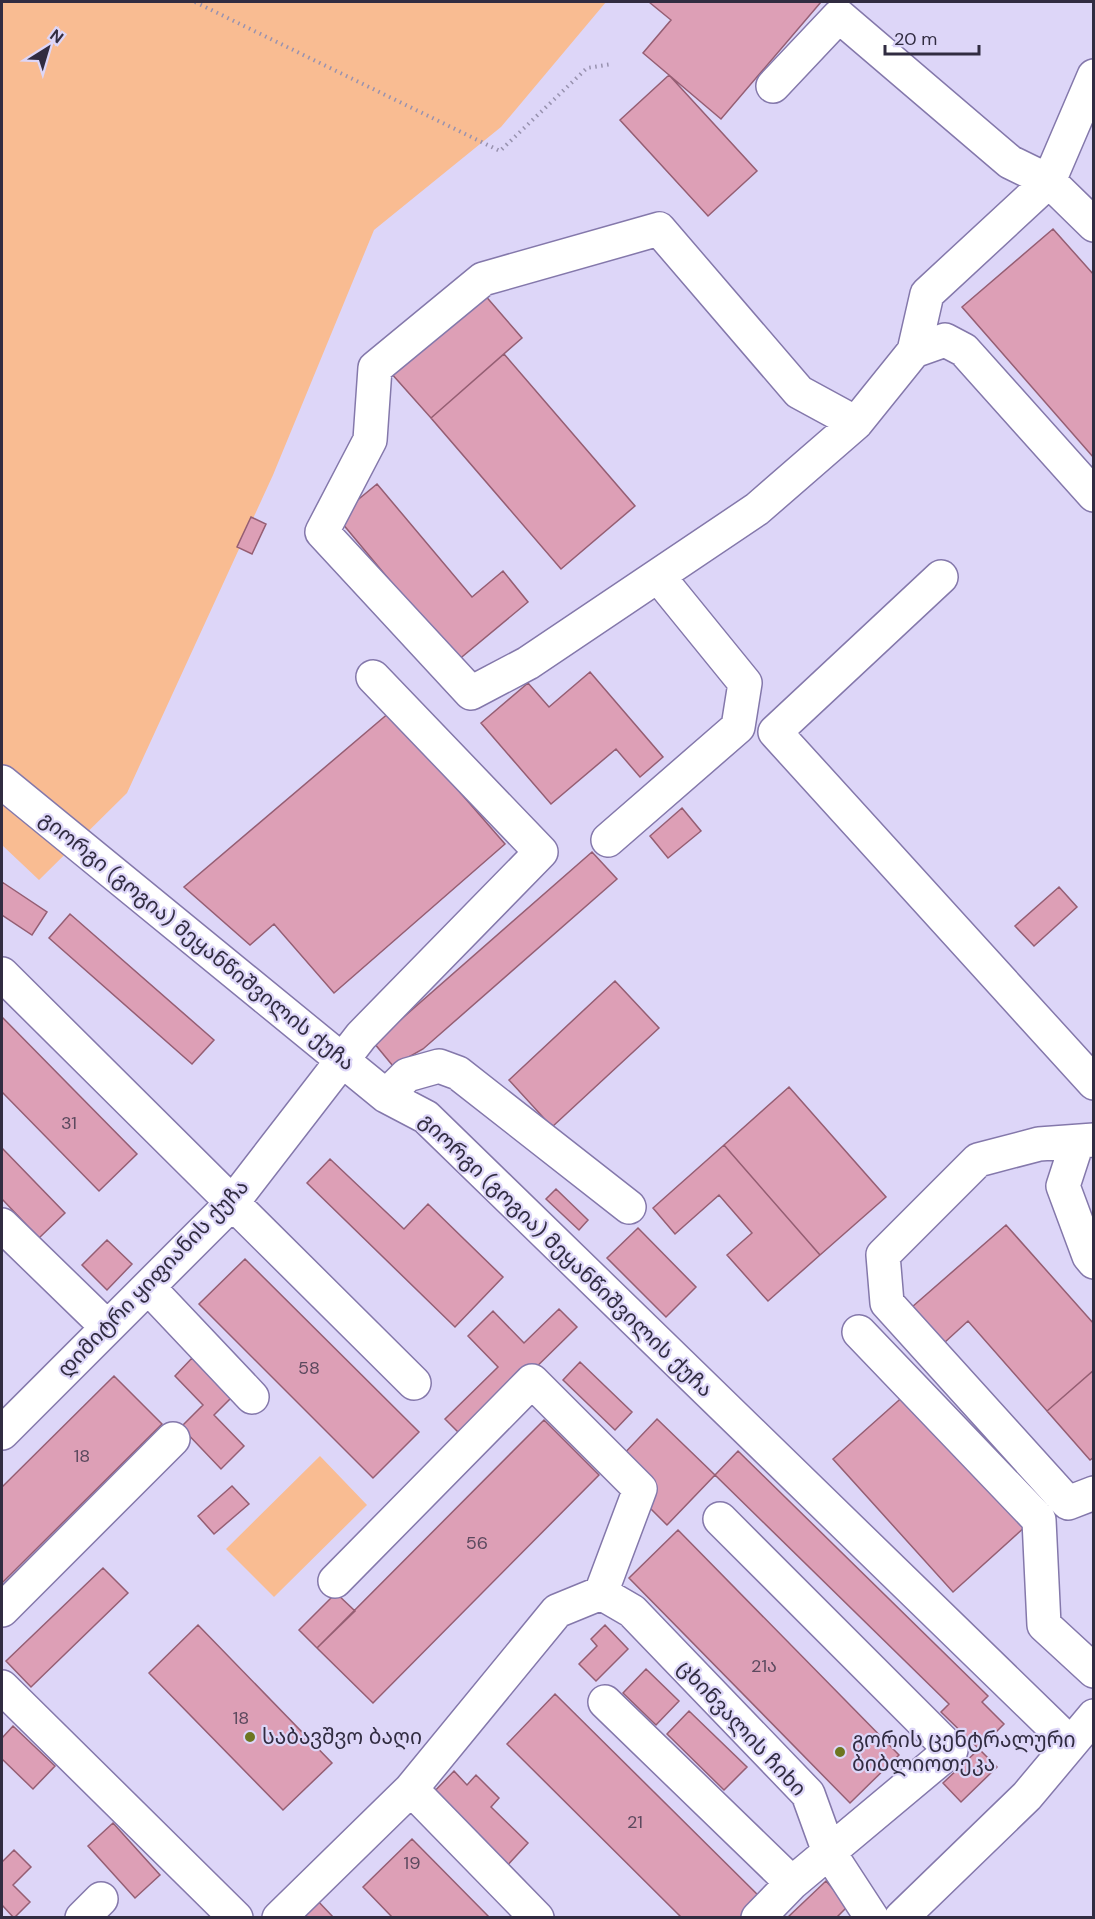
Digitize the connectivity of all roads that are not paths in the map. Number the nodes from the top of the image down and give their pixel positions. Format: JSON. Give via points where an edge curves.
{"nodes":[{"id":1,"x":1094,"y":76,"type":"edge"},
{"id":2,"x":774,"y":86,"type":"dead end"},
{"id":3,"x":1049,"y":181,"type":"junction"},
{"id":4,"x":1094,"y":225,"type":"edge"},
{"id":5,"x":914,"y":351,"type":"junction"},
{"id":6,"x":856,"y":423,"type":"junction"},
{"id":7,"x":1094,"y":495,"type":"edge"},
{"id":8,"x":658,"y":576,"type":"junction"},
{"id":9,"x":941,"y":577,"type":"dead end"},
{"id":10,"x":373,"y":677,"type":"dead end"},
{"id":11,"x":2,"y":782,"type":"edge"},
{"id":12,"x":608,"y":840,"type":"dead end"},
{"id":13,"x":2,"y":974,"type":"edge"},
{"id":14,"x":342,"y":1060,"type":"junction"},
{"id":15,"x":1094,"y":1083,"type":"edge"},
{"id":16,"x":386,"y":1096,"type":"junction"},
{"id":17,"x":1085,"y":1142,"type":"edge"},
{"id":18,"x":232,"y":1203,"type":"junction"},
{"id":19,"x":629,"y":1207,"type":"dead end"},
{"id":20,"x":2,"y":1226,"type":"edge"},
{"id":21,"x":1094,"y":1262,"type":"edge"},
{"id":22,"x":148,"y":1287,"type":"junction"},
{"id":23,"x":107,"y":1327,"type":"junction"},
{"id":24,"x":859,"y":1332,"type":"dead end"},
{"id":25,"x":414,"y":1383,"type":"dead end"},
{"id":26,"x":252,"y":1397,"type":"dead end"},
{"id":27,"x":2,"y":1433,"type":"edge"},
{"id":28,"x":173,"y":1438,"type":"dead end"},
{"id":29,"x":1094,"y":1493,"type":"edge"},
{"id":30,"x":720,"y":1519,"type":"dead end"},
{"id":31,"x":334,"y":1581,"type":"dead end"},
{"id":32,"x":601,"y":1593,"type":"junction"},
{"id":33,"x":2,"y":1610,"type":"edge"},
{"id":34,"x":1094,"y":1671,"type":"edge"},
{"id":35,"x":2,"y":1687,"type":"edge"},
{"id":36,"x":605,"y":1702,"type":"dead end"},
{"id":37,"x":1094,"y":1716,"type":"edge"},
{"id":38,"x":1082,"y":1746,"type":"edge"},
{"id":39,"x":411,"y":1789,"type":"junction"},
{"id":40,"x":829,"y":1852,"type":"junction"},
{"id":41,"x":792,"y":1883,"type":"junction"},
{"id":42,"x":236,"y":1917,"type":"edge"},
{"id":43,"x":279,"y":1917,"type":"edge"},
{"id":44,"x":537,"y":1917,"type":"edge"},
{"id":45,"x":758,"y":1917,"type":"edge"},
{"id":46,"x":872,"y":1917,"type":"edge"},
{"id":47,"x":901,"y":1917,"type":"edge"}],
"edges":[{"from":1,"to":3,"type":"street"},
{"from":2,"to":3,"type":"street","via":[[839,16],[1010,162]]},
{"from":3,"to":4,"type":"street"},
{"from":3,"to":5,"type":"street","via":[[927,294]]},
{"from":5,"to":6,"type":"street"},
{"from":5,"to":7,"type":"street","via":[[945,340],[964,350]]},
{"from":6,"to":8,"type":"street","via":[[757,509]]},
{"from":6,"to":8,"type":"street","via":[[799,392],[660,229],[483,279],[375,368],[370,440],[322,532],[471,693],[528,663]]},
{"from":8,"to":12,"type":"street","via":[[745,683],[738,727]]},
{"from":9,"to":15,"type":"street","via":[[775,732]]},
{"from":10,"to":14,"type":"street","name":"დიმიტრი ყიფიანის ქუჩა","via":[[541,852]]},
{"from":11,"to":14,"type":"street","name":"გიორგი (გოგია) მეყანწიშვილის ქუჩა"},
{"from":13,"to":18,"type":"street"},
{"from":14,"to":16,"type":"street","name":"გიორგი (გოგია) მეყანწიშვილის ქუჩა"},
{"from":14,"to":18,"type":"street","name":"დიმიტრი ყიფიანის ქუჩა"},
{"from":16,"to":19,"type":"street","via":[[407,1075],[439,1066],[458,1073]]},
{"from":16,"to":38,"type":"street","name":"გიორგი (გოგია) მეყანწიშვილის ქუჩა","via":[[426,1117]]},
{"from":17,"to":21,"type":"street","via":[[1063,1186]]},
{"from":17,"to":29,"type":"street","via":[[1039,1144],[978,1160],[883,1255],[887,1303],[1068,1503]]},
{"from":18,"to":22,"type":"street","name":"დიმიტრი ყიფიანის ქუჩა"},
{"from":18,"to":25,"type":"street"},
{"from":20,"to":23,"type":"street"},
{"from":22,"to":23,"type":"street","name":"დიმიტრი ყიფიანის ქუჩა"},
{"from":22,"to":26,"type":"street"},
{"from":23,"to":27,"type":"street","name":"დიმიტრი ყიფიანის ქუჩა"},
{"from":24,"to":34,"type":"street","via":[[1039,1520],[1044,1625]]},
{"from":28,"to":33,"type":"street"},
{"from":30,"to":40,"type":"street","via":[[951,1750]]},
{"from":31,"to":32,"type":"street","via":[[532,1381],[640,1490]]},
{"from":32,"to":39,"type":"street","via":[[557,1611]]},
{"from":32,"to":40,"type":"street","name":"ცხინვალის ჩიხი","via":[[632,1611],[808,1794]]},
{"from":35,"to":42,"type":"street"},
{"from":36,"to":41,"type":"street"},
{"from":37,"to":38,"type":"street"},
{"from":38,"to":47,"type":"street"},
{"from":39,"to":43,"type":"street"},
{"from":39,"to":44,"type":"street"},
{"from":40,"to":41,"type":"street"},
{"from":40,"to":46,"type":"street","name":"ცხინვალის ჩიხი"},
{"from":41,"to":45,"type":"street"}]}
